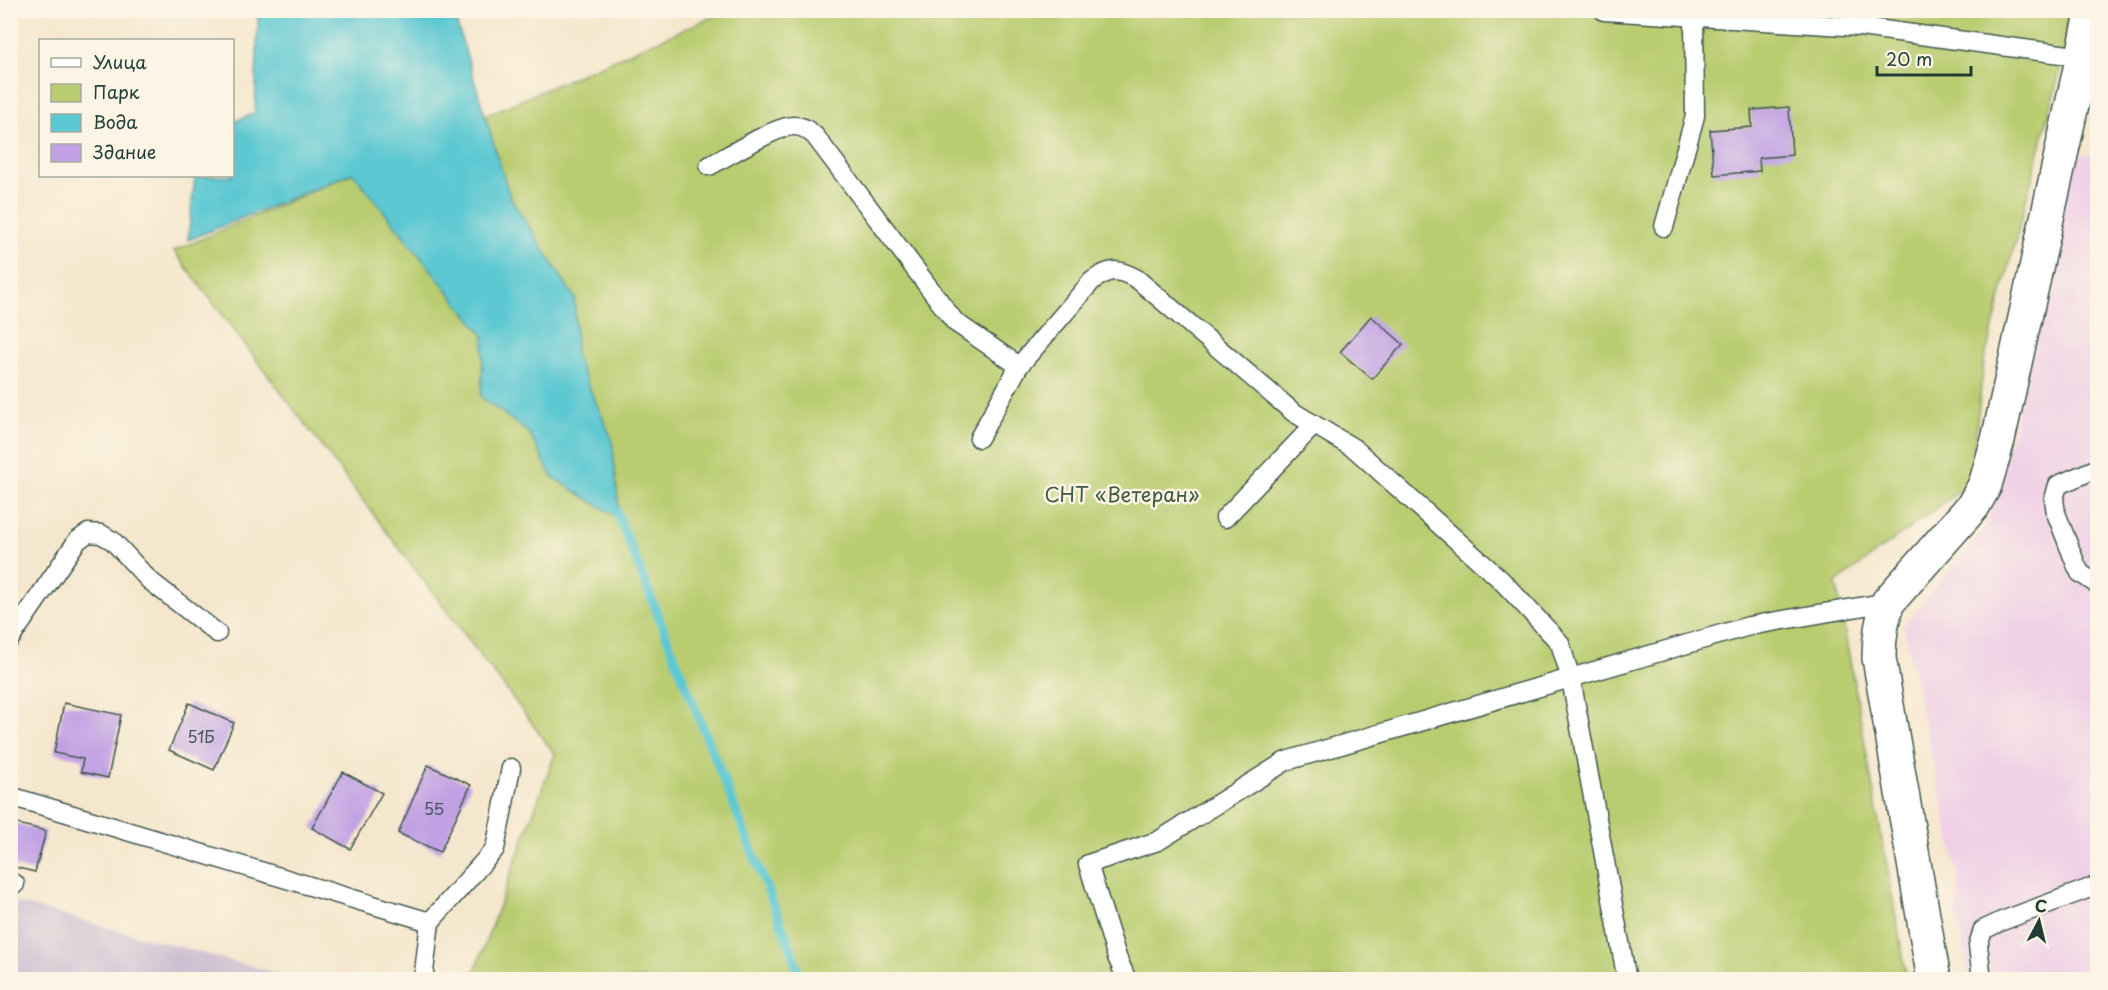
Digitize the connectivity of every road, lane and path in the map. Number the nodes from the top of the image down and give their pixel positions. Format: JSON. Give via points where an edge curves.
{"nodes":[{"id":1,"x":2093,"y":10,"type":"edge"},
{"id":2,"x":1604,"y":11,"type":"edge"},
{"id":3,"x":1694,"y":16,"type":"junction"},
{"id":4,"x":2083,"y":57,"type":"junction"},
{"id":5,"x":709,"y":166,"type":"dead end"},
{"id":6,"x":1664,"y":226,"type":"dead end"},
{"id":7,"x":1019,"y":366,"type":"junction"},
{"id":8,"x":1314,"y":425,"type":"junction"},
{"id":9,"x":979,"y":438,"type":"dead end"},
{"id":10,"x":2097,"y":468,"type":"edge"},
{"id":11,"x":1225,"y":518,"type":"dead end"},
{"id":12,"x":2097,"y":585,"type":"edge"},
{"id":13,"x":1888,"y":602,"type":"junction"},
{"id":14,"x":217,"y":633,"type":"dead end"},
{"id":15,"x":10,"y":639,"type":"edge"},
{"id":16,"x":1571,"y":679,"type":"junction"},
{"id":17,"x":511,"y":768,"type":"dead end"},
{"id":18,"x":10,"y":796,"type":"edge"},
{"id":19,"x":2097,"y":885,"type":"edge"},
{"id":20,"x":430,"y":922,"type":"junction"},
{"id":21,"x":423,"y":980,"type":"edge"},
{"id":22,"x":1127,"y":980,"type":"edge"},
{"id":23,"x":1627,"y":980,"type":"edge"},
{"id":24,"x":1934,"y":980,"type":"edge"},
{"id":25,"x":1982,"y":980,"type":"edge"}],
"edges":[{"from":1,"to":4,"type":"street"},
{"from":2,"to":3,"type":"lane"},
{"from":3,"to":4,"type":"lane","via":[[1861,27]]},
{"from":3,"to":6,"type":"lane","via":[[1695,116]]},
{"from":4,"to":13,"type":"street","via":[[1985,485],[1973,506]]},
{"from":5,"to":7,"type":"lane","via":[[778,129],[804,127],[815,136],[955,322]]},
{"from":7,"to":8,"type":"lane","via":[[1092,281],[1106,271],[1123,271],[1293,412]]},
{"from":7,"to":9,"type":"lane"},
{"from":8,"to":11,"type":"lane"},
{"from":8,"to":16,"type":"lane","via":[[1355,449],[1501,580],[1560,643]]},
{"from":10,"to":12,"type":"lane","via":[[2058,485],[2054,499],[2080,573]]},
{"from":13,"to":16,"type":"lane","via":[[1749,626]]},
{"from":13,"to":24,"type":"street","via":[[1881,620],[1879,658]]},
{"from":14,"to":15,"type":"lane","via":[[149,580],[113,541],[101,534],[88,533],[77,541]]},
{"from":16,"to":22,"type":"lane","via":[[1286,761],[1158,841],[1088,864]]},
{"from":16,"to":23,"type":"lane"},
{"from":17,"to":20,"type":"lane","via":[[495,849]]},
{"from":18,"to":20,"type":"lane"},
{"from":19,"to":25,"type":"lane","via":[[1983,930],[1978,945]]},
{"from":20,"to":21,"type":"lane"}]}
